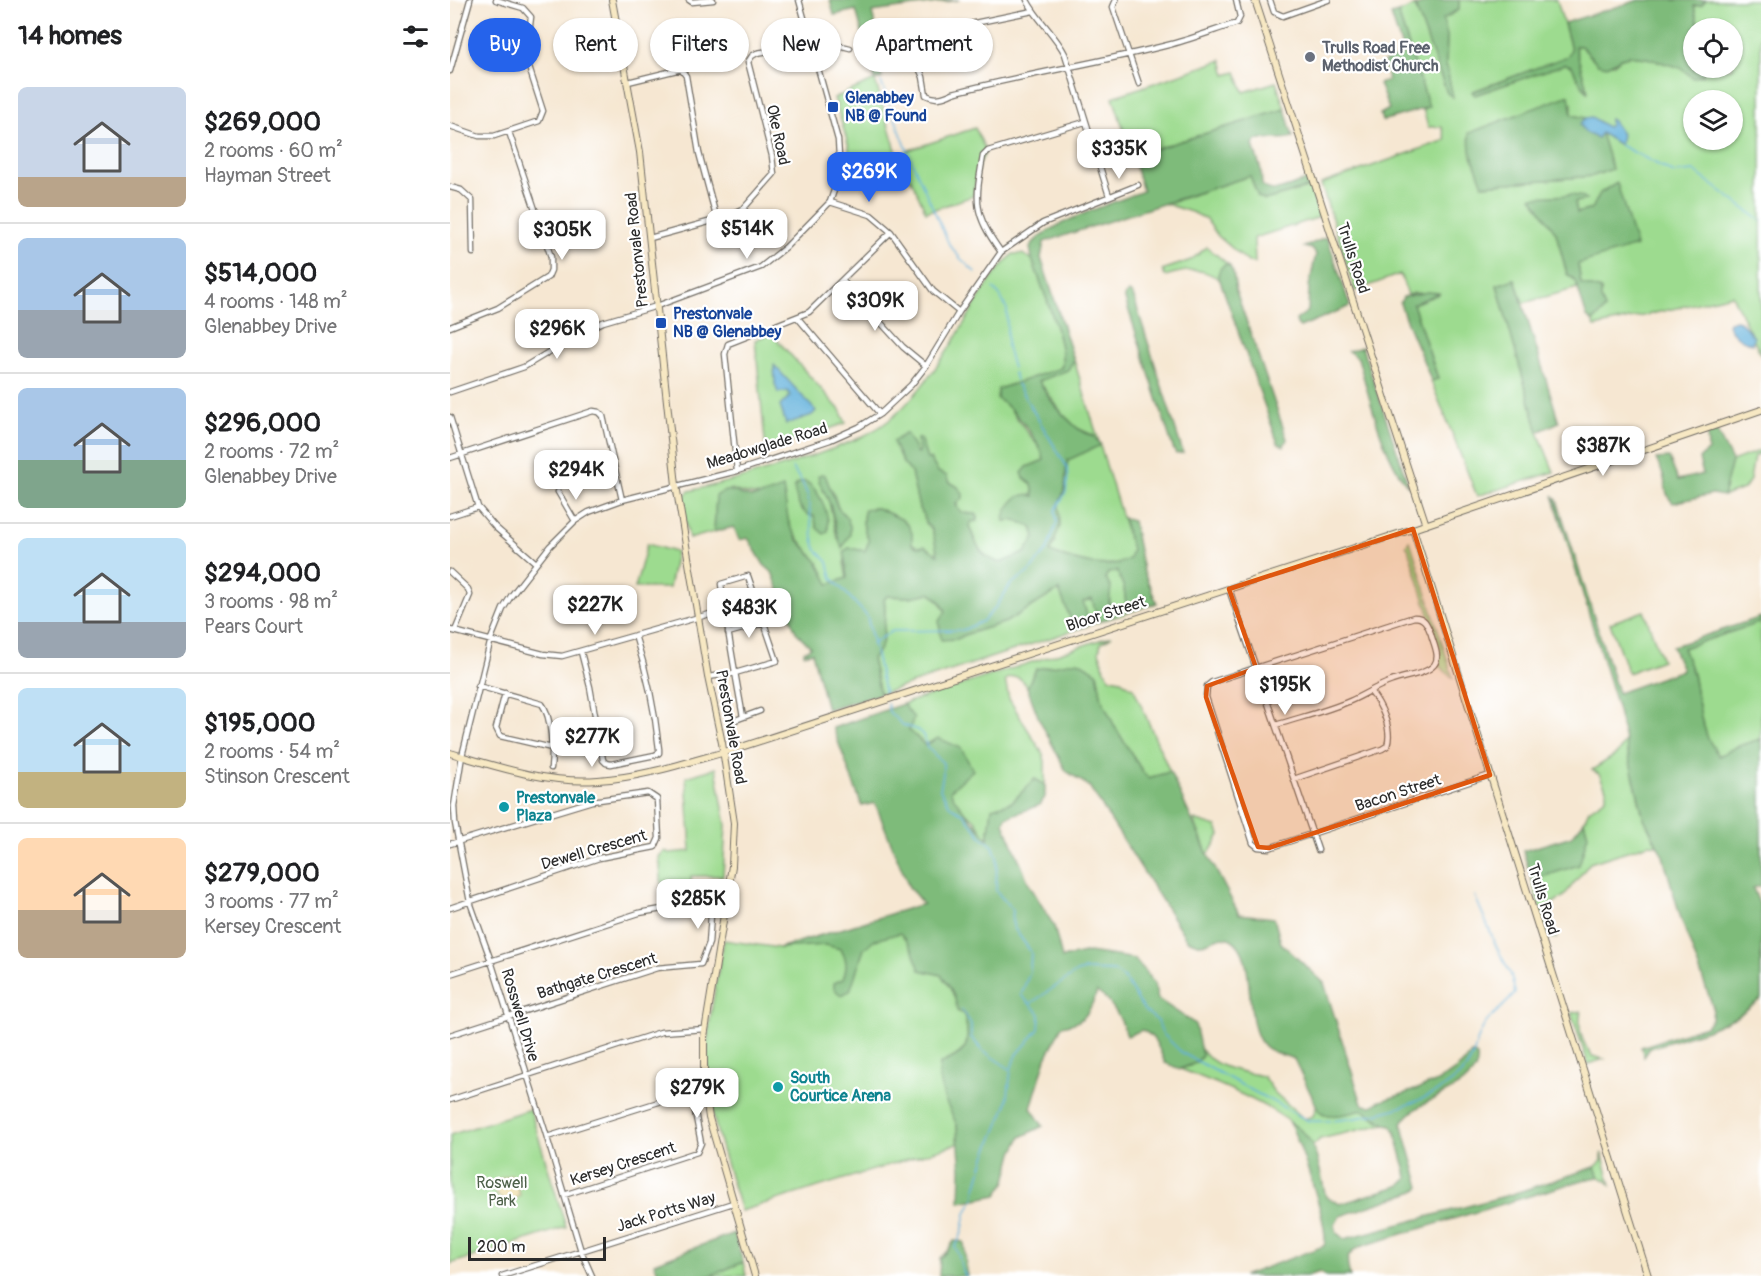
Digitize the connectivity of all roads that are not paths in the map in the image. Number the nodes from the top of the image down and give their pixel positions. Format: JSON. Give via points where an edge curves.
{"nodes":[{"id":1,"x":470,"y":0,"type":"edge"},
{"id":2,"x":496,"y":0,"type":"edge"},
{"id":3,"x":612,"y":0,"type":"edge"},
{"id":4,"x":690,"y":0,"type":"edge"},
{"id":5,"x":713,"y":0,"type":"edge"},
{"id":6,"x":799,"y":0,"type":"edge"},
{"id":7,"x":1027,"y":0,"type":"edge"},
{"id":8,"x":1116,"y":0,"type":"edge"},
{"id":9,"x":1236,"y":0,"type":"edge"},
{"id":10,"x":1255,"y":0,"type":"edge"},
{"id":11,"x":1270,"y":0,"type":"edge"},
{"id":12,"x":1328,"y":0,"type":"edge"},
{"id":13,"x":1033,"y":11,"type":"junction"},
{"id":14,"x":804,"y":18,"type":"edge"},
{"id":15,"x":841,"y":45,"type":"edge"},
{"id":16,"x":850,"y":48,"type":"dead end"},
{"id":17,"x":761,"y":52,"type":"edge"},
{"id":18,"x":1127,"y":53,"type":"junction"},
{"id":19,"x":1068,"y":67,"type":"junction"},
{"id":20,"x":450,"y":71,"type":"edge"},
{"id":21,"x":820,"y":72,"type":"edge"},
{"id":22,"x":628,"y":82,"type":"junction"},
{"id":23,"x":1139,"y":84,"type":"dead end"},
{"id":24,"x":1085,"y":122,"type":"junction"},
{"id":25,"x":450,"y":126,"type":"edge"},
{"id":26,"x":508,"y":132,"type":"junction"},
{"id":27,"x":1138,"y":185,"type":"dead end"},
{"id":28,"x":450,"y":187,"type":"edge"},
{"id":29,"x":1109,"y":196,"type":"junction"},
{"id":30,"x":831,"y":202,"type":"junction"},
{"id":31,"x":717,"y":220,"type":"junction"},
{"id":32,"x":891,"y":232,"type":"junction"},
{"id":33,"x":650,"y":238,"type":"junction"},
{"id":34,"x":1001,"y":252,"type":"junction"},
{"id":35,"x":473,"y":253,"type":"dead end"},
{"id":36,"x":842,"y":280,"type":"junction"},
{"id":37,"x":657,"y":306,"type":"junction"},
{"id":38,"x":959,"y":312,"type":"junction"},
{"id":39,"x":797,"y":317,"type":"junction"},
{"id":40,"x":450,"y":327,"type":"edge"},
{"id":41,"x":926,"y":366,"type":"junction"},
{"id":42,"x":450,"y":392,"type":"edge"},
{"id":43,"x":1761,"y":410,"type":"edge"},
{"id":44,"x":880,"y":414,"type":"junction"},
{"id":45,"x":450,"y":417,"type":"edge"},
{"id":46,"x":462,"y":454,"type":"junction"},
{"id":47,"x":450,"y":458,"type":"edge"},
{"id":48,"x":737,"y":471,"type":"junction"},
{"id":49,"x":676,"y":485,"type":"junction"},
{"id":50,"x":558,"y":492,"type":"dead end"},
{"id":51,"x":622,"y":500,"type":"junction"},
{"id":52,"x":478,"y":507,"type":"junction"},
{"id":53,"x":450,"y":516,"type":"edge"},
{"id":54,"x":575,"y":521,"type":"junction"},
{"id":55,"x":1426,"y":525,"type":"junction"},
{"id":56,"x":1413,"y":529,"type":"junction"},
{"id":57,"x":537,"y":563,"type":"junction"},
{"id":58,"x":450,"y":572,"type":"edge"},
{"id":59,"x":1229,"y":589,"type":"junction"},
{"id":60,"x":724,"y":610,"type":"junction"},
{"id":61,"x":698,"y":617,"type":"junction"},
{"id":62,"x":764,"y":623,"type":"junction"},
{"id":63,"x":453,"y":630,"type":"edge"},
{"id":64,"x":728,"y":633,"type":"junction"},
{"id":65,"x":635,"y":635,"type":"junction"},
{"id":66,"x":491,"y":639,"type":"junction"},
{"id":67,"x":580,"y":652,"type":"junction"},
{"id":68,"x":1256,"y":668,"type":"junction"},
{"id":69,"x":735,"y":673,"type":"junction"},
{"id":70,"x":708,"y":677,"type":"junction"},
{"id":71,"x":478,"y":686,"type":"junction"},
{"id":72,"x":1370,"y":691,"type":"junction"},
{"id":73,"x":505,"y":693,"type":"junction"},
{"id":74,"x":760,"y":711,"type":"dead end"},
{"id":75,"x":743,"y":717,"type":"junction"},
{"id":76,"x":730,"y":722,"type":"dead end"},
{"id":77,"x":1276,"y":725,"type":"junction"},
{"id":78,"x":552,"y":748,"type":"junction"},
{"id":79,"x":723,"y":752,"type":"junction"},
{"id":80,"x":450,"y":753,"type":"edge"},
{"id":81,"x":462,"y":756,"type":"junction"},
{"id":82,"x":551,"y":768,"type":"dead end"},
{"id":83,"x":1490,"y":775,"type":"junction"},
{"id":84,"x":1294,"y":779,"type":"junction"},
{"id":85,"x":1313,"y":833,"type":"junction"},
{"id":86,"x":458,"y":841,"type":"junction"},
{"id":87,"x":450,"y":844,"type":"edge"},
{"id":88,"x":1318,"y":850,"type":"dead end"},
{"id":89,"x":470,"y":902,"type":"junction"},
{"id":90,"x":450,"y":908,"type":"edge"},
{"id":91,"x":491,"y":961,"type":"junction"},
{"id":92,"x":450,"y":974,"type":"edge"},
{"id":93,"x":507,"y":1016,"type":"junction"},
{"id":94,"x":705,"y":1029,"type":"junction"},
{"id":95,"x":450,"y":1035,"type":"edge"},
{"id":96,"x":526,"y":1076,"type":"junction"},
{"id":97,"x":450,"y":1100,"type":"edge"},
{"id":98,"x":547,"y":1137,"type":"junction"},
{"id":99,"x":564,"y":1195,"type":"junction"},
{"id":100,"x":733,"y":1203,"type":"junction"},
{"id":101,"x":581,"y":1251,"type":"junction"},
{"id":102,"x":502,"y":1276,"type":"edge"},
{"id":103,"x":592,"y":1276,"type":"edge"},
{"id":104,"x":755,"y":1276,"type":"edge"},
{"id":105,"x":1648,"y":1276,"type":"edge"}],
"edges":[{"from":1,"to":20,"type":"street"},
{"from":2,"to":26,"type":"street","via":[[523,8],[531,17],[526,58],[543,111],[539,121]]},
{"from":3,"to":22,"type":"street","name":"Prestonvale Road"},
{"from":4,"to":5,"type":"street"},
{"from":6,"to":14,"type":"street"},
{"from":7,"to":13,"type":"street"},
{"from":8,"to":18,"type":"street","via":[[1113,7]]},
{"from":9,"to":18,"type":"street","via":[[1240,17],[1237,23]]},
{"from":10,"to":55,"type":"street","name":"Trulls Road"},
{"from":11,"to":12,"type":"street","via":[[1274,12],[1282,16]]},
{"from":13,"to":19,"type":"street","via":[[1060,44]]},
{"from":13,"to":19,"type":"street","via":[[916,35],[910,47],[926,94],[944,98],[1012,77]]},
{"from":15,"to":16,"type":"street"},
{"from":17,"to":31,"type":"street","name":"Oke Road","via":[[748,62],[774,174],[744,208]]},
{"from":18,"to":19,"type":"street"},
{"from":18,"to":23,"type":"street"},
{"from":19,"to":24,"type":"street"},
{"from":21,"to":30,"type":"street","via":[[841,158]]},
{"from":22,"to":31,"type":"street","via":[[681,69],[686,76],[699,153]]},
{"from":22,"to":33,"type":"street","name":"Prestonvale Road"},
{"from":24,"to":29,"type":"street"},
{"from":24,"to":34,"type":"street","via":[[988,151],[984,156],[978,212]]},
{"from":25,"to":26,"type":"street","via":[[479,136]]},
{"from":26,"to":40,"type":"street","via":[[551,257],[551,270],[548,277],[498,308]]},
{"from":27,"to":29,"type":"street","name":"Meadowglade Road"},
{"from":28,"to":35,"type":"street","via":[[472,200]]},
{"from":29,"to":34,"type":"street","name":"Meadowglade Road","via":[[1043,223]]},
{"from":30,"to":32,"type":"street","via":[[871,215]]},
{"from":30,"to":37,"type":"street","via":[[761,267]]},
{"from":31,"to":33,"type":"street","name":"Oke Road"},
{"from":32,"to":36,"type":"street"},
{"from":32,"to":38,"type":"street","via":[[933,291]]},
{"from":33,"to":37,"type":"street","name":"Prestonvale Road"},
{"from":34,"to":38,"type":"street","name":"Meadowglade Road"},
{"from":36,"to":39,"type":"street","via":[[809,312]]},
{"from":36,"to":41,"type":"street","via":[[903,347]]},
{"from":37,"to":42,"type":"street","via":[[603,322],[524,367]]},
{"from":37,"to":49,"type":"street","name":"Prestonvale Road"},
{"from":38,"to":41,"type":"street","name":"Meadowglade Road"},
{"from":39,"to":44,"type":"street"},
{"from":39,"to":48,"type":"street","via":[[728,344],[725,354]]},
{"from":41,"to":44,"type":"street","name":"Meadowglade Road"},
{"from":43,"to":55,"type":"street","name":"Bloor Street"},
{"from":44,"to":48,"type":"street","name":"Meadowglade Road","via":[[830,441]]},
{"from":45,"to":46,"type":"street"},
{"from":46,"to":47,"type":"street"},
{"from":46,"to":51,"type":"street","via":[[599,412]]},
{"from":46,"to":52,"type":"street"},
{"from":48,"to":49,"type":"street","name":"Meadowglade Road"},
{"from":49,"to":51,"type":"street","name":"Meadowglade Road"},
{"from":49,"to":61,"type":"street","name":"Prestonvale Road"},
{"from":50,"to":54,"type":"street"},
{"from":51,"to":54,"type":"street","name":"Meadowglade Road"},
{"from":52,"to":53,"type":"street"},
{"from":52,"to":57,"type":"street"},
{"from":54,"to":57,"type":"street","name":"Meadowglade Road"},
{"from":55,"to":56,"type":"street","name":"Bloor Street"},
{"from":56,"to":59,"type":"street","name":"Bloor Street"},
{"from":56,"to":83,"type":"street","name":"Trulls Road"},
{"from":57,"to":66,"type":"street","name":"Meadowglade Road","via":[[511,596]]},
{"from":58,"to":63,"type":"street","via":[[470,595]]},
{"from":59,"to":68,"type":"street"},
{"from":59,"to":79,"type":"street","name":"Bloor Street"},
{"from":60,"to":61,"type":"street"},
{"from":60,"to":62,"type":"street","via":[[721,584],[748,576]]},
{"from":60,"to":64,"type":"street"},
{"from":61,"to":65,"type":"street"},
{"from":61,"to":70,"type":"street","name":"Prestonvale Road"},
{"from":62,"to":64,"type":"street"},
{"from":62,"to":69,"type":"street","via":[[777,661]]},
{"from":63,"to":66,"type":"street"},
{"from":64,"to":69,"type":"street"},
{"from":65,"to":67,"type":"street"},
{"from":65,"to":67,"type":"street","via":[[646,671],[659,746],[658,753],[650,756],[611,764],[603,760]]},
{"from":66,"to":67,"type":"street","via":[[554,656]]},
{"from":66,"to":71,"type":"street","name":"Meadowglade Road"},
{"from":68,"to":72,"type":"street","via":[[1414,617],[1425,620],[1437,655],[1434,666]]},
{"from":68,"to":77,"type":"street"},
{"from":68,"to":85,"type":"street","name":"Bacon Street","via":[[1212,682],[1205,691],[1253,843],[1263,848]]},
{"from":69,"to":70,"type":"street"},
{"from":69,"to":75,"type":"street"},
{"from":70,"to":79,"type":"street","name":"Prestonvale Road"},
{"from":71,"to":73,"type":"street"},
{"from":71,"to":81,"type":"street","name":"Meadowglade Road"},
{"from":72,"to":77,"type":"street","via":[[1338,706]]},
{"from":72,"to":84,"type":"street","via":[[1380,705],[1389,733],[1387,746]]},
{"from":73,"to":78,"type":"street","via":[[542,704]]},
{"from":73,"to":78,"type":"street","via":[[496,728],[500,736]]},
{"from":74,"to":75,"type":"street"},
{"from":75,"to":76,"type":"street"},
{"from":77,"to":84,"type":"street"},
{"from":78,"to":82,"type":"street"},
{"from":79,"to":81,"type":"street","name":"Bloor Street","via":[[642,774],[597,780],[551,778]]},
{"from":79,"to":94,"type":"street","name":"Prestonvale Road","via":[[734,844]]},
{"from":80,"to":81,"type":"street","name":"Bloor Street"},
{"from":81,"to":86,"type":"street","name":"Rosswell Drive","via":[[454,806]]},
{"from":83,"to":85,"type":"street","name":"Bacon Street"},
{"from":83,"to":105,"type":"street","name":"Trulls Road"},
{"from":84,"to":85,"type":"street"},
{"from":85,"to":88,"type":"street"},
{"from":86,"to":87,"type":"street"},
{"from":86,"to":89,"type":"street","name":"Rosswell Drive"},
{"from":86,"to":89,"type":"street","name":"Dewell Crescent","via":[[592,801],[648,793],[657,800],[656,846],[599,858]]},
{"from":89,"to":90,"type":"street"},
{"from":89,"to":91,"type":"street","name":"Rosswell Drive"},
{"from":91,"to":92,"type":"street"},
{"from":91,"to":93,"type":"street","name":"Rosswell Drive"},
{"from":91,"to":93,"type":"street","name":"Bathgate Crescent","via":[[639,913],[704,908],[711,915],[709,943],[701,964],[657,968]]},
{"from":93,"to":95,"type":"street"},
{"from":93,"to":96,"type":"street","name":"Rosswell Drive"},
{"from":94,"to":96,"type":"street","via":[[661,1032]]},
{"from":94,"to":100,"type":"street","name":"Prestonvale Road","via":[[707,1108]]},
{"from":96,"to":97,"type":"street"},
{"from":96,"to":98,"type":"street","name":"Rosswell Drive"},
{"from":98,"to":99,"type":"street","name":"Rosswell Drive"},
{"from":98,"to":99,"type":"street","name":"Kersey Crescent","via":[[681,1095],[689,1096],[693,1102],[701,1143],[698,1152]]},
{"from":99,"to":101,"type":"street","name":"Rosswell Drive"},
{"from":100,"to":101,"type":"street","name":"Jack Potts Way"},
{"from":100,"to":104,"type":"street","name":"Prestonvale Road"},
{"from":101,"to":102,"type":"street","name":"Jack Potts Way"},
{"from":101,"to":103,"type":"street","name":"Rosswell Drive"}]}
